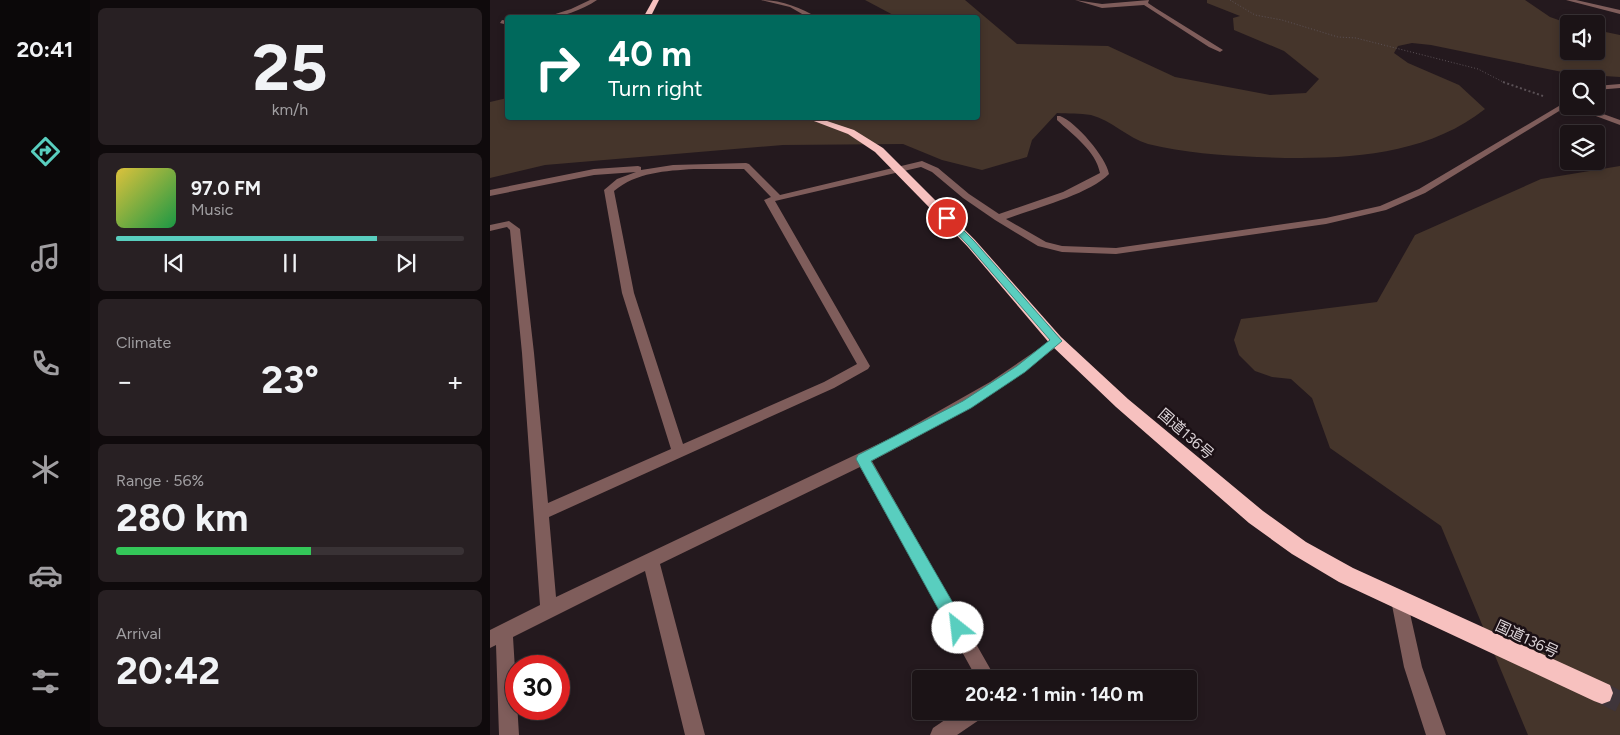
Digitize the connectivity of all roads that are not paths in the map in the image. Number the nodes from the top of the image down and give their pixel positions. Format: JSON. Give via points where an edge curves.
{"nodes":[{"id":1,"x":594,"y":0,"type":"edge"},
{"id":2,"x":656,"y":0,"type":"edge"},
{"id":3,"x":764,"y":0,"type":"edge"},
{"id":4,"x":1078,"y":0,"type":"edge"},
{"id":5,"x":1569,"y":0,"type":"edge"},
{"id":6,"x":1146,"y":1,"type":"edge"},
{"id":7,"x":1620,"y":12,"type":"edge"},
{"id":8,"x":556,"y":15,"type":"edge"},
{"id":9,"x":648,"y":15,"type":"edge"},
{"id":10,"x":808,"y":15,"type":"edge"},
{"id":11,"x":1220,"y":50,"type":"dead end"},
{"id":12,"x":1620,"y":86,"type":"edge"},
{"id":13,"x":1605,"y":87,"type":"edge"},
{"id":14,"x":1560,"y":109,"type":"edge"},
{"id":15,"x":1599,"y":115,"type":"edge"},
{"id":16,"x":1060,"y":118,"type":"dead end"},
{"id":17,"x":817,"y":120,"type":"edge"},
{"id":18,"x":1620,"y":123,"type":"edge"},
{"id":19,"x":666,"y":168,"type":"junction"},
{"id":20,"x":899,"y":169,"type":"junction"},
{"id":21,"x":490,"y":193,"type":"edge"},
{"id":22,"x":778,"y":198,"type":"junction"},
{"id":23,"x":998,"y":218,"type":"junction"},
{"id":24,"x":490,"y":228,"type":"edge"},
{"id":25,"x":1056,"y":341,"type":"junction"},
{"id":26,"x":679,"y":452,"type":"junction"},
{"id":27,"x":863,"y":459,"type":"junction"},
{"id":28,"x":541,"y":513,"type":"junction"},
{"id":29,"x":651,"y":561,"type":"junction"},
{"id":30,"x":1399,"y":600,"type":"junction"},
{"id":31,"x":549,"y":610,"type":"junction"},
{"id":32,"x":497,"y":636,"type":"edge"},
{"id":33,"x":981,"y":670,"type":"edge"},
{"id":34,"x":1602,"y":693,"type":"tunnel mouth"},
{"id":35,"x":962,"y":720,"type":"edge"},
{"id":36,"x":509,"y":735,"type":"edge"},
{"id":37,"x":695,"y":735,"type":"edge"},
{"id":38,"x":940,"y":735,"type":"edge"},
{"id":39,"x":1436,"y":735,"type":"edge"}],
"edges":[{"from":1,"to":8,"type":"street"},
{"from":2,"to":9,"type":"highway"},
{"from":3,"to":10,"type":"street","via":[[792,6]]},
{"from":4,"to":6,"type":"street","via":[[1102,6]]},
{"from":5,"to":7,"type":"street"},
{"from":6,"to":11,"type":"street","via":[[1204,43]]},
{"from":12,"to":13,"type":"street"},
{"from":14,"to":23,"type":"street","via":[[1422,192],[1383,208],[1326,221],[1116,250],[1062,249],[1042,244]]},
{"from":15,"to":18,"type":"street"},
{"from":16,"to":23,"type":"street","via":[[1091,148],[1105,168],[1105,174],[1062,196]]},
{"from":17,"to":20,"type":"highway","name":"国道136号","via":[[851,132],[880,150]]},
{"from":19,"to":21,"type":"street","via":[[594,172]]},
{"from":19,"to":22,"type":"street","via":[[746,166]]},
{"from":19,"to":26,"type":"street","via":[[621,180],[609,190],[628,293]]},
{"from":20,"to":22,"type":"street"},
{"from":20,"to":23,"type":"street","via":[[922,164],[935,170]]},
{"from":20,"to":25,"type":"highway","name":"国道136号","via":[[971,243]]},
{"from":22,"to":26,"type":"street","via":[[769,200],[864,366]]},
{"from":24,"to":28,"type":"street","via":[[510,224],[515,229]]},
{"from":25,"to":27,"type":"street","via":[[1021,369],[967,404]]},
{"from":25,"to":30,"type":"highway","name":"国道136号","via":[[1122,403],[1256,517],[1299,548]]},
{"from":26,"to":28,"type":"street"},
{"from":27,"to":29,"type":"street"},
{"from":27,"to":33,"type":"street"},
{"from":28,"to":31,"type":"street"},
{"from":29,"to":31,"type":"street"},
{"from":29,"to":37,"type":"street"},
{"from":30,"to":34,"type":"highway","name":"国道136号"},
{"from":30,"to":39,"type":"street","via":[[1413,667]]},
{"from":31,"to":32,"type":"street"},
{"from":32,"to":36,"type":"street"},
{"from":35,"to":38,"type":"street"}]}
